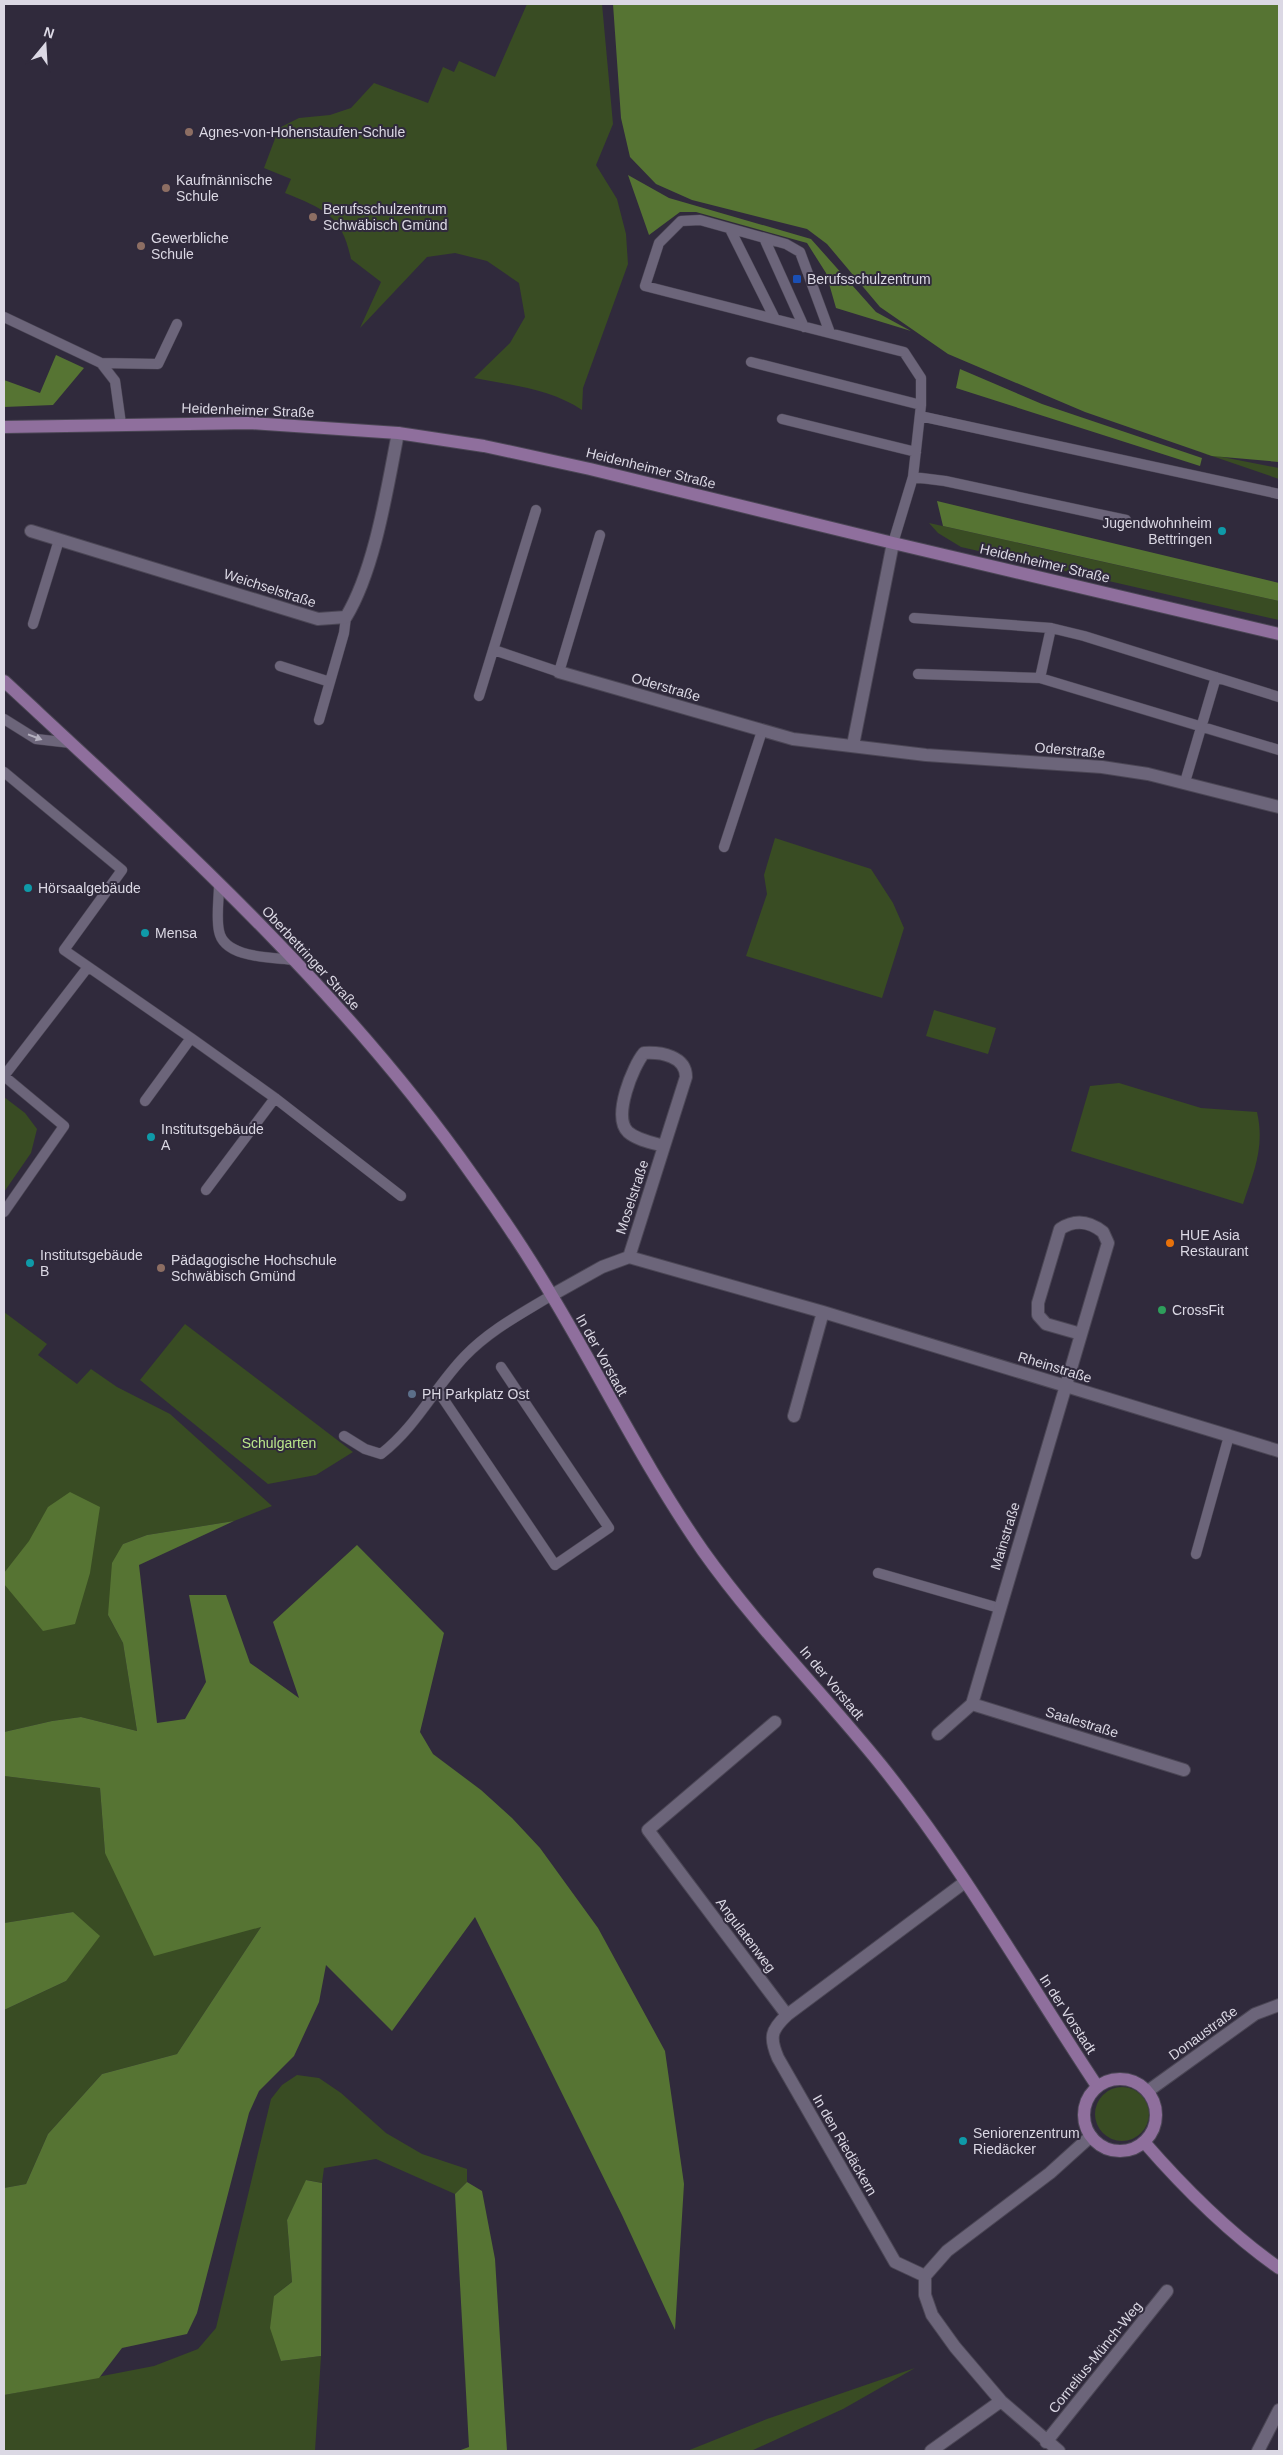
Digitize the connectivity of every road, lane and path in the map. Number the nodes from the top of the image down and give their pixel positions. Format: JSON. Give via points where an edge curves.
{"nodes":[{"id":1,"x":730,"y":229,"type":"junction"},
{"id":2,"x":764,"y":238,"type":"junction"},
{"id":3,"x":4,"y":317,"type":"edge"},
{"id":4,"x":776,"y":319,"type":"junction"},
{"id":5,"x":177,"y":324,"type":"dead end"},
{"id":6,"x":804,"y":327,"type":"junction"},
{"id":7,"x":830,"y":334,"type":"junction"},
{"id":8,"x":751,"y":362,"type":"dead end"},
{"id":9,"x":102,"y":363,"type":"junction"},
{"id":10,"x":921,"y":406,"type":"junction"},
{"id":11,"x":920,"y":416,"type":"junction"},
{"id":12,"x":782,"y":419,"type":"dead end"},
{"id":13,"x":121,"y":424,"type":"junction"},
{"id":14,"x":4,"y":427,"type":"edge"},
{"id":15,"x":398,"y":433,"type":"junction"},
{"id":16,"x":916,"y":452,"type":"junction"},
{"id":17,"x":913,"y":477,"type":"junction"},
{"id":18,"x":1279,"y":494,"type":"edge"},
{"id":19,"x":536,"y":510,"type":"dead end"},
{"id":20,"x":1126,"y":520,"type":"dead end"},
{"id":21,"x":31,"y":531,"type":"dead end"},
{"id":22,"x":600,"y":536,"type":"dead end"},
{"id":23,"x":59,"y":540,"type":"junction"},
{"id":24,"x":893,"y":543,"type":"junction"},
{"id":25,"x":346,"y":617,"type":"junction"},
{"id":26,"x":914,"y":618,"type":"dead end"},
{"id":27,"x":33,"y":624,"type":"dead end"},
{"id":28,"x":1051,"y":628,"type":"junction"},
{"id":29,"x":1279,"y":634,"type":"edge"},
{"id":30,"x":494,"y":650,"type":"junction"},
{"id":31,"x":280,"y":666,"type":"dead end"},
{"id":32,"x":559,"y":672,"type":"junction"},
{"id":33,"x":918,"y":674,"type":"dead end"},
{"id":34,"x":1216,"y":677,"type":"junction"},
{"id":35,"x":1040,"y":678,"type":"junction"},
{"id":36,"x":4,"y":681,"type":"edge"},
{"id":37,"x":330,"y":682,"type":"junction"},
{"id":38,"x":479,"y":696,"type":"dead end"},
{"id":39,"x":1279,"y":697,"type":"edge"},
{"id":40,"x":4,"y":719,"type":"edge"},
{"id":41,"x":319,"y":720,"type":"dead end"},
{"id":42,"x":1202,"y":726,"type":"junction"},
{"id":43,"x":762,"y":731,"type":"junction"},
{"id":44,"x":72,"y":743,"type":"junction"},
{"id":45,"x":854,"y":745,"type":"junction"},
{"id":46,"x":1279,"y":750,"type":"edge"},
{"id":47,"x":4,"y":772,"type":"edge"},
{"id":48,"x":1185,"y":782,"type":"junction"},
{"id":49,"x":1279,"y":807,"type":"edge"},
{"id":50,"x":724,"y":847,"type":"dead end"},
{"id":51,"x":220,"y":885,"type":"junction"},
{"id":52,"x":294,"y":960,"type":"junction"},
{"id":53,"x":88,"y":966,"type":"junction"},
{"id":54,"x":191,"y":1038,"type":"junction"},
{"id":55,"x":4,"y":1076,"type":"edge"},
{"id":56,"x":275,"y":1098,"type":"junction"},
{"id":57,"x":145,"y":1101,"type":"dead end"},
{"id":58,"x":664,"y":1146,"type":"junction"},
{"id":59,"x":206,"y":1190,"type":"dead end"},
{"id":60,"x":401,"y":1196,"type":"dead end"},
{"id":61,"x":4,"y":1212,"type":"edge"},
{"id":62,"x":629,"y":1257,"type":"junction"},
{"id":63,"x":552,"y":1295,"type":"junction"},
{"id":64,"x":823,"y":1312,"type":"junction"},
{"id":65,"x":1081,"y":1334,"type":"junction"},
{"id":66,"x":501,"y":1367,"type":"dead end"},
{"id":67,"x":1065,"y":1386,"type":"junction"},
{"id":68,"x":438,"y":1391,"type":"junction"},
{"id":69,"x":794,"y":1416,"type":"dead end"},
{"id":70,"x":344,"y":1436,"type":"dead end"},
{"id":71,"x":1229,"y":1436,"type":"junction"},
{"id":72,"x":1279,"y":1451,"type":"edge"},
{"id":73,"x":1196,"y":1554,"type":"dead end"},
{"id":74,"x":878,"y":1573,"type":"dead end"},
{"id":75,"x":999,"y":1608,"type":"junction"},
{"id":76,"x":972,"y":1704,"type":"junction"},
{"id":77,"x":775,"y":1722,"type":"dead end"},
{"id":78,"x":938,"y":1734,"type":"dead end"},
{"id":79,"x":1184,"y":1770,"type":"dead end"},
{"id":80,"x":965,"y":1882,"type":"junction"},
{"id":81,"x":1279,"y":2005,"type":"edge"},
{"id":82,"x":787,"y":2014,"type":"junction"},
{"id":83,"x":1097,"y":2086,"type":"junction"},
{"id":84,"x":1148,"y":2091,"type":"junction"},
{"id":85,"x":1091,"y":2136,"type":"junction"},
{"id":86,"x":1144,"y":2142,"type":"junction"},
{"id":87,"x":1279,"y":2268,"type":"edge"},
{"id":88,"x":925,"y":2276,"type":"junction"},
{"id":89,"x":1167,"y":2291,"type":"dead end"},
{"id":90,"x":1001,"y":2401,"type":"junction"},
{"id":91,"x":1279,"y":2410,"type":"edge"},
{"id":92,"x":1046,"y":2442,"type":"junction"},
{"id":93,"x":931,"y":2451,"type":"edge"},
{"id":94,"x":1059,"y":2451,"type":"edge"},
{"id":95,"x":1258,"y":2451,"type":"edge"}],
"edges":[{"from":1,"to":2,"type":"lane"},
{"from":1,"to":4,"type":"lane"},
{"from":1,"to":4,"type":"lane","via":[[700,220],[681,221],[658,243],[645,286]]},
{"from":2,"to":6,"type":"lane"},
{"from":2,"to":7,"type":"lane","via":[[800,252]]},
{"from":3,"to":9,"type":"lane"},
{"from":4,"to":6,"type":"lane"},
{"from":5,"to":9,"type":"lane","via":[[158,364]]},
{"from":6,"to":7,"type":"lane"},
{"from":7,"to":10,"type":"lane","via":[[904,352],[921,378]]},
{"from":8,"to":10,"type":"lane"},
{"from":9,"to":13,"type":"lane","via":[[115,381]]},
{"from":10,"to":11,"type":"lane"},
{"from":11,"to":16,"type":"lane"},
{"from":11,"to":18,"type":"lane"},
{"from":12,"to":16,"type":"lane"},
{"from":13,"to":14,"type":"street","name":"Heidenheimer Straße"},
{"from":13,"to":15,"type":"street","name":"Heidenheimer Straße","via":[[250,423]]},
{"from":15,"to":24,"type":"street","name":"Heidenheimer Straße","via":[[484,446],[590,468]]},
{"from":15,"to":25,"type":"street","via":[[369,560],[358,598]]},
{"from":16,"to":17,"type":"lane"},
{"from":17,"to":20,"type":"lane"},
{"from":17,"to":24,"type":"lane"},
{"from":19,"to":30,"type":"lane"},
{"from":21,"to":23,"type":"street","name":"Weichselstraße"},
{"from":22,"to":32,"type":"lane"},
{"from":23,"to":25,"type":"street","name":"Weichselstraße","via":[[318,619]]},
{"from":23,"to":27,"type":"lane"},
{"from":24,"to":29,"type":"street","name":"Heidenheimer Straße"},
{"from":24,"to":45,"type":"street"},
{"from":25,"to":37,"type":"lane"},
{"from":26,"to":28,"type":"lane"},
{"from":28,"to":34,"type":"lane"},
{"from":28,"to":35,"type":"lane"},
{"from":30,"to":32,"type":"lane"},
{"from":30,"to":38,"type":"lane"},
{"from":31,"to":37,"type":"lane"},
{"from":32,"to":43,"type":"street","name":"Oderstraße"},
{"from":33,"to":35,"type":"lane"},
{"from":34,"to":39,"type":"lane"},
{"from":34,"to":42,"type":"lane"},
{"from":35,"to":42,"type":"lane"},
{"from":36,"to":44,"type":"street","name":"Oberbettringer Straße"},
{"from":37,"to":41,"type":"lane"},
{"from":40,"to":44,"type":"lane","one_way":true,"via":[[36,739]]},
{"from":42,"to":46,"type":"lane"},
{"from":42,"to":48,"type":"lane"},
{"from":43,"to":45,"type":"street","name":"Oderstraße"},
{"from":43,"to":50,"type":"lane"},
{"from":44,"to":51,"type":"street","name":"Oberbettringer Straße"},
{"from":45,"to":48,"type":"street","name":"Oderstraße","via":[[926,755],[1102,767]]},
{"from":47,"to":53,"type":"lane","via":[[122,870],[64,950]]},
{"from":48,"to":49,"type":"street","name":"Oderstraße"},
{"from":51,"to":52,"type":"street","name":"Oberbettringer Straße"},
{"from":51,"to":52,"type":"lane","via":[[219,933],[228,946],[240,953]]},
{"from":52,"to":63,"type":"street","name":"Oberbettringer Straße","via":[[384,1060],[432,1120]]},
{"from":53,"to":54,"type":"lane"},
{"from":53,"to":55,"type":"lane"},
{"from":54,"to":56,"type":"lane"},
{"from":54,"to":57,"type":"lane"},
{"from":55,"to":61,"type":"lane","via":[[64,1126]]},
{"from":56,"to":59,"type":"lane"},
{"from":56,"to":60,"type":"lane"},
{"from":58,"to":58,"type":"street","name":"Moselstraße","via":[[686,1071],[679,1060],[657,1052],[644,1053],[637,1061],[621,1109],[623,1124],[627,1132],[637,1138]]},
{"from":58,"to":62,"type":"street","name":"Moselstraße"},
{"from":62,"to":63,"type":"street","via":[[602,1267]]},
{"from":62,"to":64,"type":"street","name":"Rheinstraße"},
{"from":63,"to":68,"type":"lane","via":[[493,1331],[464,1357]]},
{"from":63,"to":80,"type":"street","name":"In der Vorstadt","via":[[642,1457],[707,1556],[882,1766]]},
{"from":64,"to":67,"type":"street","name":"Rheinstraße"},
{"from":64,"to":69,"type":"street"},
{"from":65,"to":65,"type":"street","name":"Mainstraße","via":[[1108,1243],[1103,1232],[1080,1221],[1060,1229],[1038,1315],[1046,1324]]},
{"from":65,"to":67,"type":"street","name":"Mainstraße"},
{"from":66,"to":68,"type":"lane","via":[[609,1528],[555,1565]]},
{"from":67,"to":71,"type":"street","name":"Rheinstraße"},
{"from":67,"to":75,"type":"street","name":"Mainstraße"},
{"from":68,"to":70,"type":"lane","via":[[400,1439],[380,1454]]},
{"from":71,"to":72,"type":"street","name":"Rheinstraße"},
{"from":71,"to":73,"type":"lane"},
{"from":74,"to":75,"type":"lane"},
{"from":75,"to":76,"type":"street","name":"Mainstraße"},
{"from":76,"to":78,"type":"street"},
{"from":76,"to":79,"type":"street","name":"Saalestraße"},
{"from":77,"to":82,"type":"street","name":"Angulatenweg","via":[[648,1830]]},
{"from":80,"to":82,"type":"street"},
{"from":80,"to":83,"type":"street","name":"In der Vorstadt"},
{"from":81,"to":84,"type":"street","name":"Donaustraße","via":[[1255,2014]]},
{"from":82,"to":88,"type":"street","name":"In den Riedäckern","via":[[773,2030],[772,2040],[778,2058],[895,2262]]},
{"from":83,"to":84,"type":"street","via":[[1118,2078],[1134,2082]]},
{"from":83,"to":85,"type":"street","via":[[1085,2104],[1085,2126]]},
{"from":84,"to":86,"type":"street","via":[[1154,2101],[1156,2117],[1151,2134]]},
{"from":85,"to":86,"type":"street","via":[[1099,2144],[1116,2150],[1134,2148]]},
{"from":85,"to":88,"type":"street","via":[[1050,2173],[947,2251]]},
{"from":86,"to":87,"type":"street","via":[[1206,2208]]},
{"from":88,"to":90,"type":"street","via":[[925,2295],[932,2315],[954,2347]]},
{"from":89,"to":92,"type":"street","name":"Cornelius-Münch-Weg"},
{"from":90,"to":92,"type":"street"},
{"from":90,"to":93,"type":"street"},
{"from":91,"to":95,"type":"street"},
{"from":92,"to":94,"type":"street"}]}
